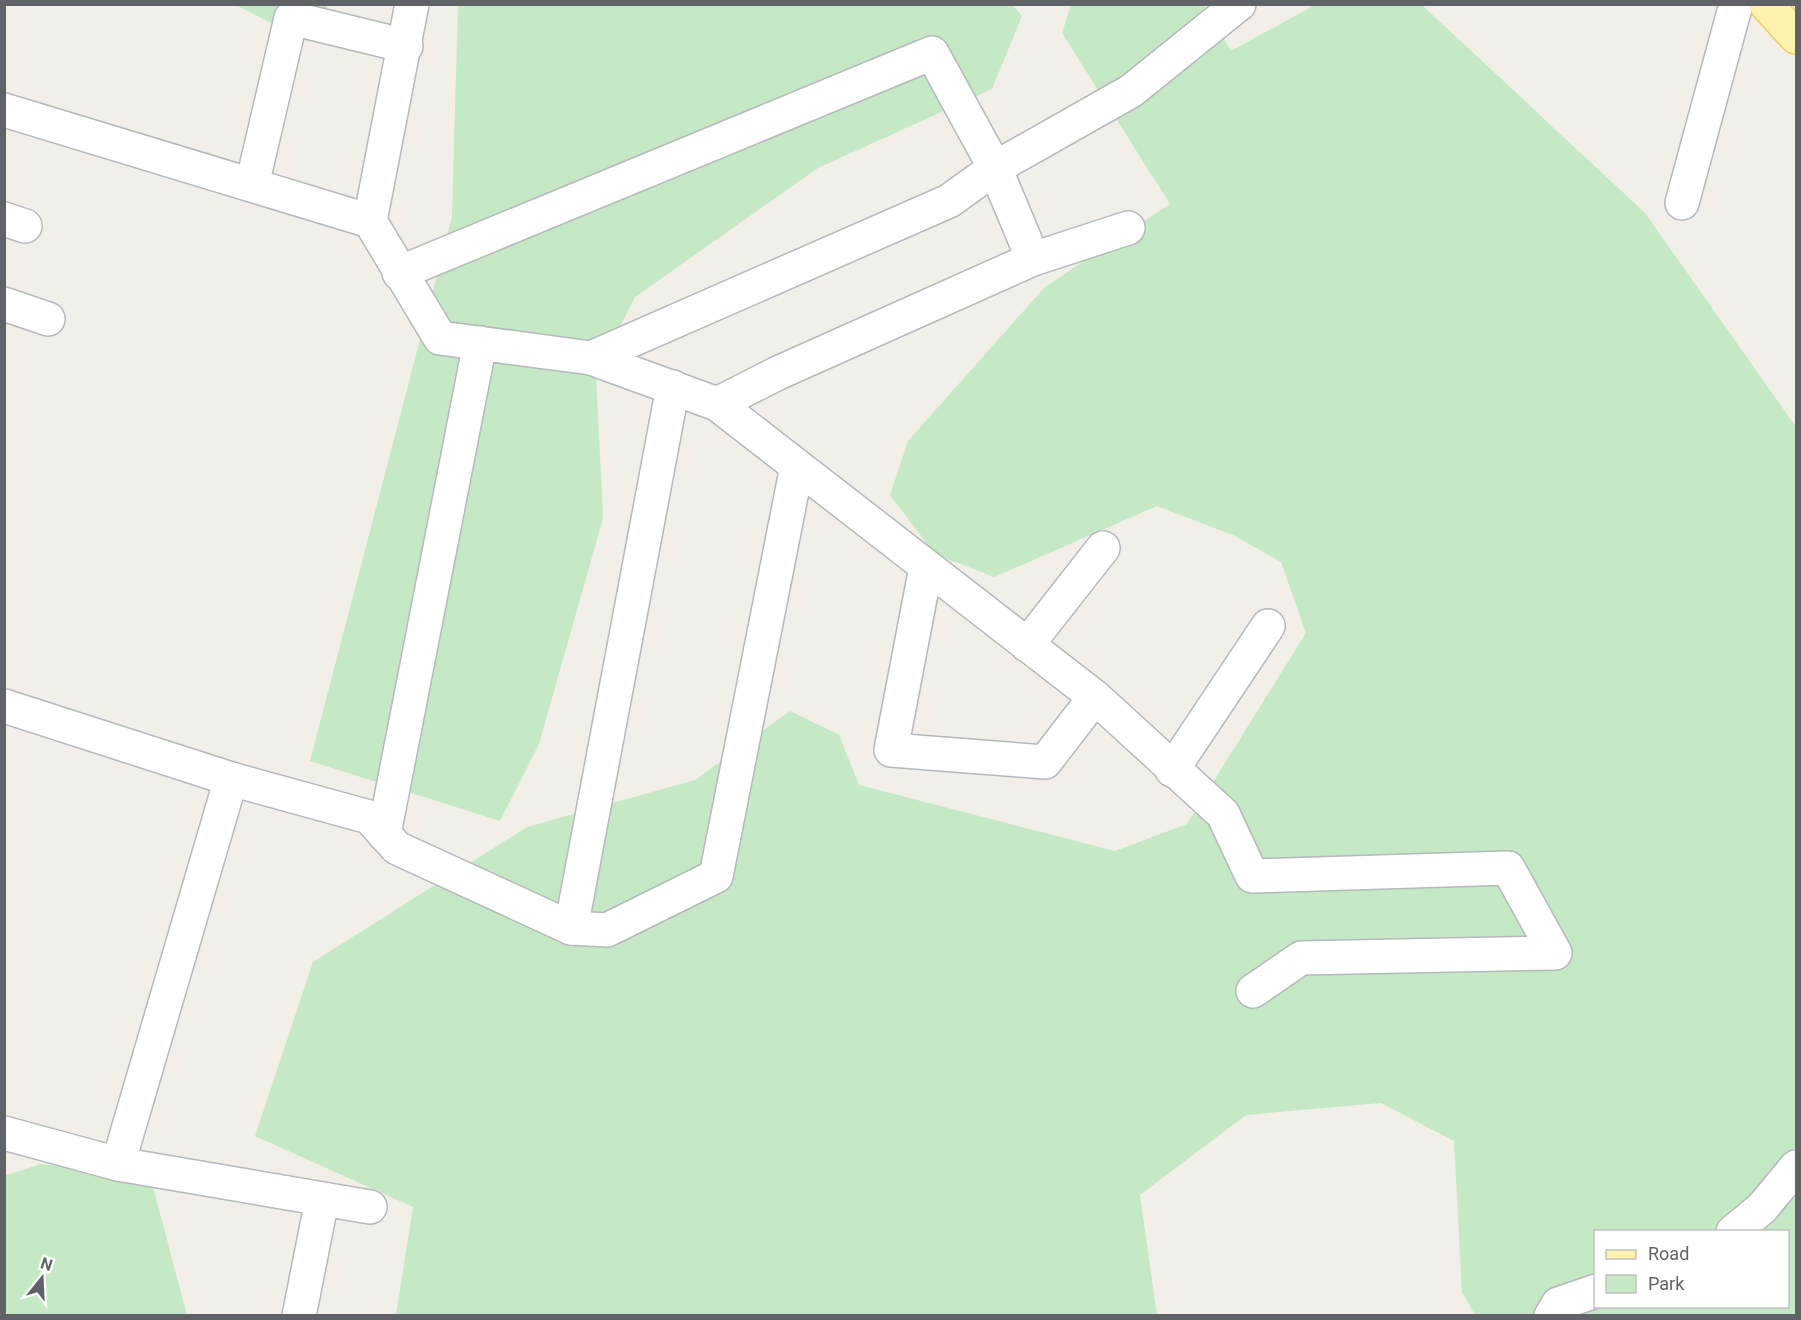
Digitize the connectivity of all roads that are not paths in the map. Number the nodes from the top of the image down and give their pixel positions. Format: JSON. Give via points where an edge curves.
{"nodes":[{"id":1,"x":412,"y":4,"type":"edge"},
{"id":2,"x":1239,"y":4,"type":"edge"},
{"id":3,"x":1736,"y":4,"type":"edge"},
{"id":4,"x":1766,"y":4,"type":"edge"},
{"id":5,"x":1797,"y":37,"type":"edge"},
{"id":6,"x":406,"y":46,"type":"junction"},
{"id":7,"x":4,"y":110,"type":"edge"},
{"id":8,"x":995,"y":168,"type":"junction"},
{"id":9,"x":252,"y":184,"type":"junction"},
{"id":10,"x":1682,"y":203,"type":"dead end"},
{"id":11,"x":370,"y":221,"type":"junction"},
{"id":12,"x":1128,"y":228,"type":"dead end"},
{"id":13,"x":1033,"y":259,"type":"junction"},
{"id":14,"x":399,"y":273,"type":"junction"},
{"id":15,"x":4,"y":304,"type":"edge"},
{"id":16,"x":48,"y":319,"type":"dead end"},
{"id":17,"x":480,"y":343,"type":"junction"},
{"id":18,"x":591,"y":358,"type":"junction"},
{"id":19,"x":673,"y":387,"type":"junction"},
{"id":20,"x":717,"y":404,"type":"junction"},
{"id":21,"x":797,"y":466,"type":"junction"},
{"id":22,"x":1102,"y":548,"type":"dead end"},
{"id":23,"x":926,"y":567,"type":"junction"},
{"id":24,"x":1268,"y":626,"type":"dead end"},
{"id":25,"x":1027,"y":645,"type":"junction"},
{"id":26,"x":1095,"y":697,"type":"junction"},
{"id":27,"x":4,"y":706,"type":"edge"},
{"id":28,"x":1172,"y":770,"type":"junction"},
{"id":29,"x":231,"y":779,"type":"junction"},
{"id":30,"x":384,"y":834,"type":"junction"},
{"id":31,"x":571,"y":928,"type":"junction"},
{"id":32,"x":1253,"y":991,"type":"dead end"},
{"id":33,"x":4,"y":1133,"type":"edge"},
{"id":34,"x":118,"y":1164,"type":"junction"},
{"id":35,"x":1797,"y":1167,"type":"edge"},
{"id":36,"x":322,"y":1200,"type":"junction"},
{"id":37,"x":370,"y":1207,"type":"dead end"},
{"id":38,"x":1735,"y":1230,"type":"edge"},
{"id":39,"x":1594,"y":1291,"type":"edge"},
{"id":40,"x":299,"y":1316,"type":"edge"},
{"id":41,"x":1551,"y":1316,"type":"edge"}],
"edges":[{"from":1,"to":6,"type":"street"},
{"from":2,"to":8,"type":"street","via":[[1131,91]]},
{"from":3,"to":10,"type":"street"},
{"from":4,"to":5,"type":"main road"},
{"from":6,"to":9,"type":"street","via":[[291,18]]},
{"from":6,"to":11,"type":"street"},
{"from":7,"to":9,"type":"street"},
{"from":8,"to":13,"type":"street"},
{"from":8,"to":14,"type":"street","via":[[932,52]]},
{"from":8,"to":18,"type":"street","via":[[949,201]]},
{"from":9,"to":11,"type":"street"},
{"from":11,"to":14,"type":"street"},
{"from":12,"to":13,"type":"street"},
{"from":13,"to":20,"type":"street","via":[[778,372]]},
{"from":14,"to":17,"type":"street","via":[[440,338]]},
{"from":15,"to":16,"type":"street"},
{"from":17,"to":18,"type":"street"},
{"from":17,"to":30,"type":"street"},
{"from":18,"to":19,"type":"street"},
{"from":19,"to":20,"type":"street"},
{"from":19,"to":31,"type":"street"},
{"from":20,"to":21,"type":"street"},
{"from":21,"to":23,"type":"street"},
{"from":21,"to":31,"type":"street","via":[[716,876],[607,930]]},
{"from":22,"to":25,"type":"street"},
{"from":23,"to":25,"type":"street"},
{"from":23,"to":26,"type":"street","via":[[891,750],[1045,762]]},
{"from":24,"to":28,"type":"street"},
{"from":25,"to":26,"type":"street"},
{"from":26,"to":28,"type":"street"},
{"from":27,"to":29,"type":"street"},
{"from":28,"to":32,"type":"street","via":[[1223,814],[1252,876],[1508,868],[1555,953],[1301,958]]},
{"from":29,"to":30,"type":"street","via":[[369,817]]},
{"from":29,"to":34,"type":"street"},
{"from":30,"to":31,"type":"street","via":[[397,848]]},
{"from":33,"to":34,"type":"street"},
{"from":34,"to":36,"type":"street"},
{"from":35,"to":38,"type":"street","via":[[1762,1208]]},
{"from":36,"to":37,"type":"street"},
{"from":36,"to":40,"type":"street"},
{"from":39,"to":41,"type":"street","via":[[1558,1304]]}]}
